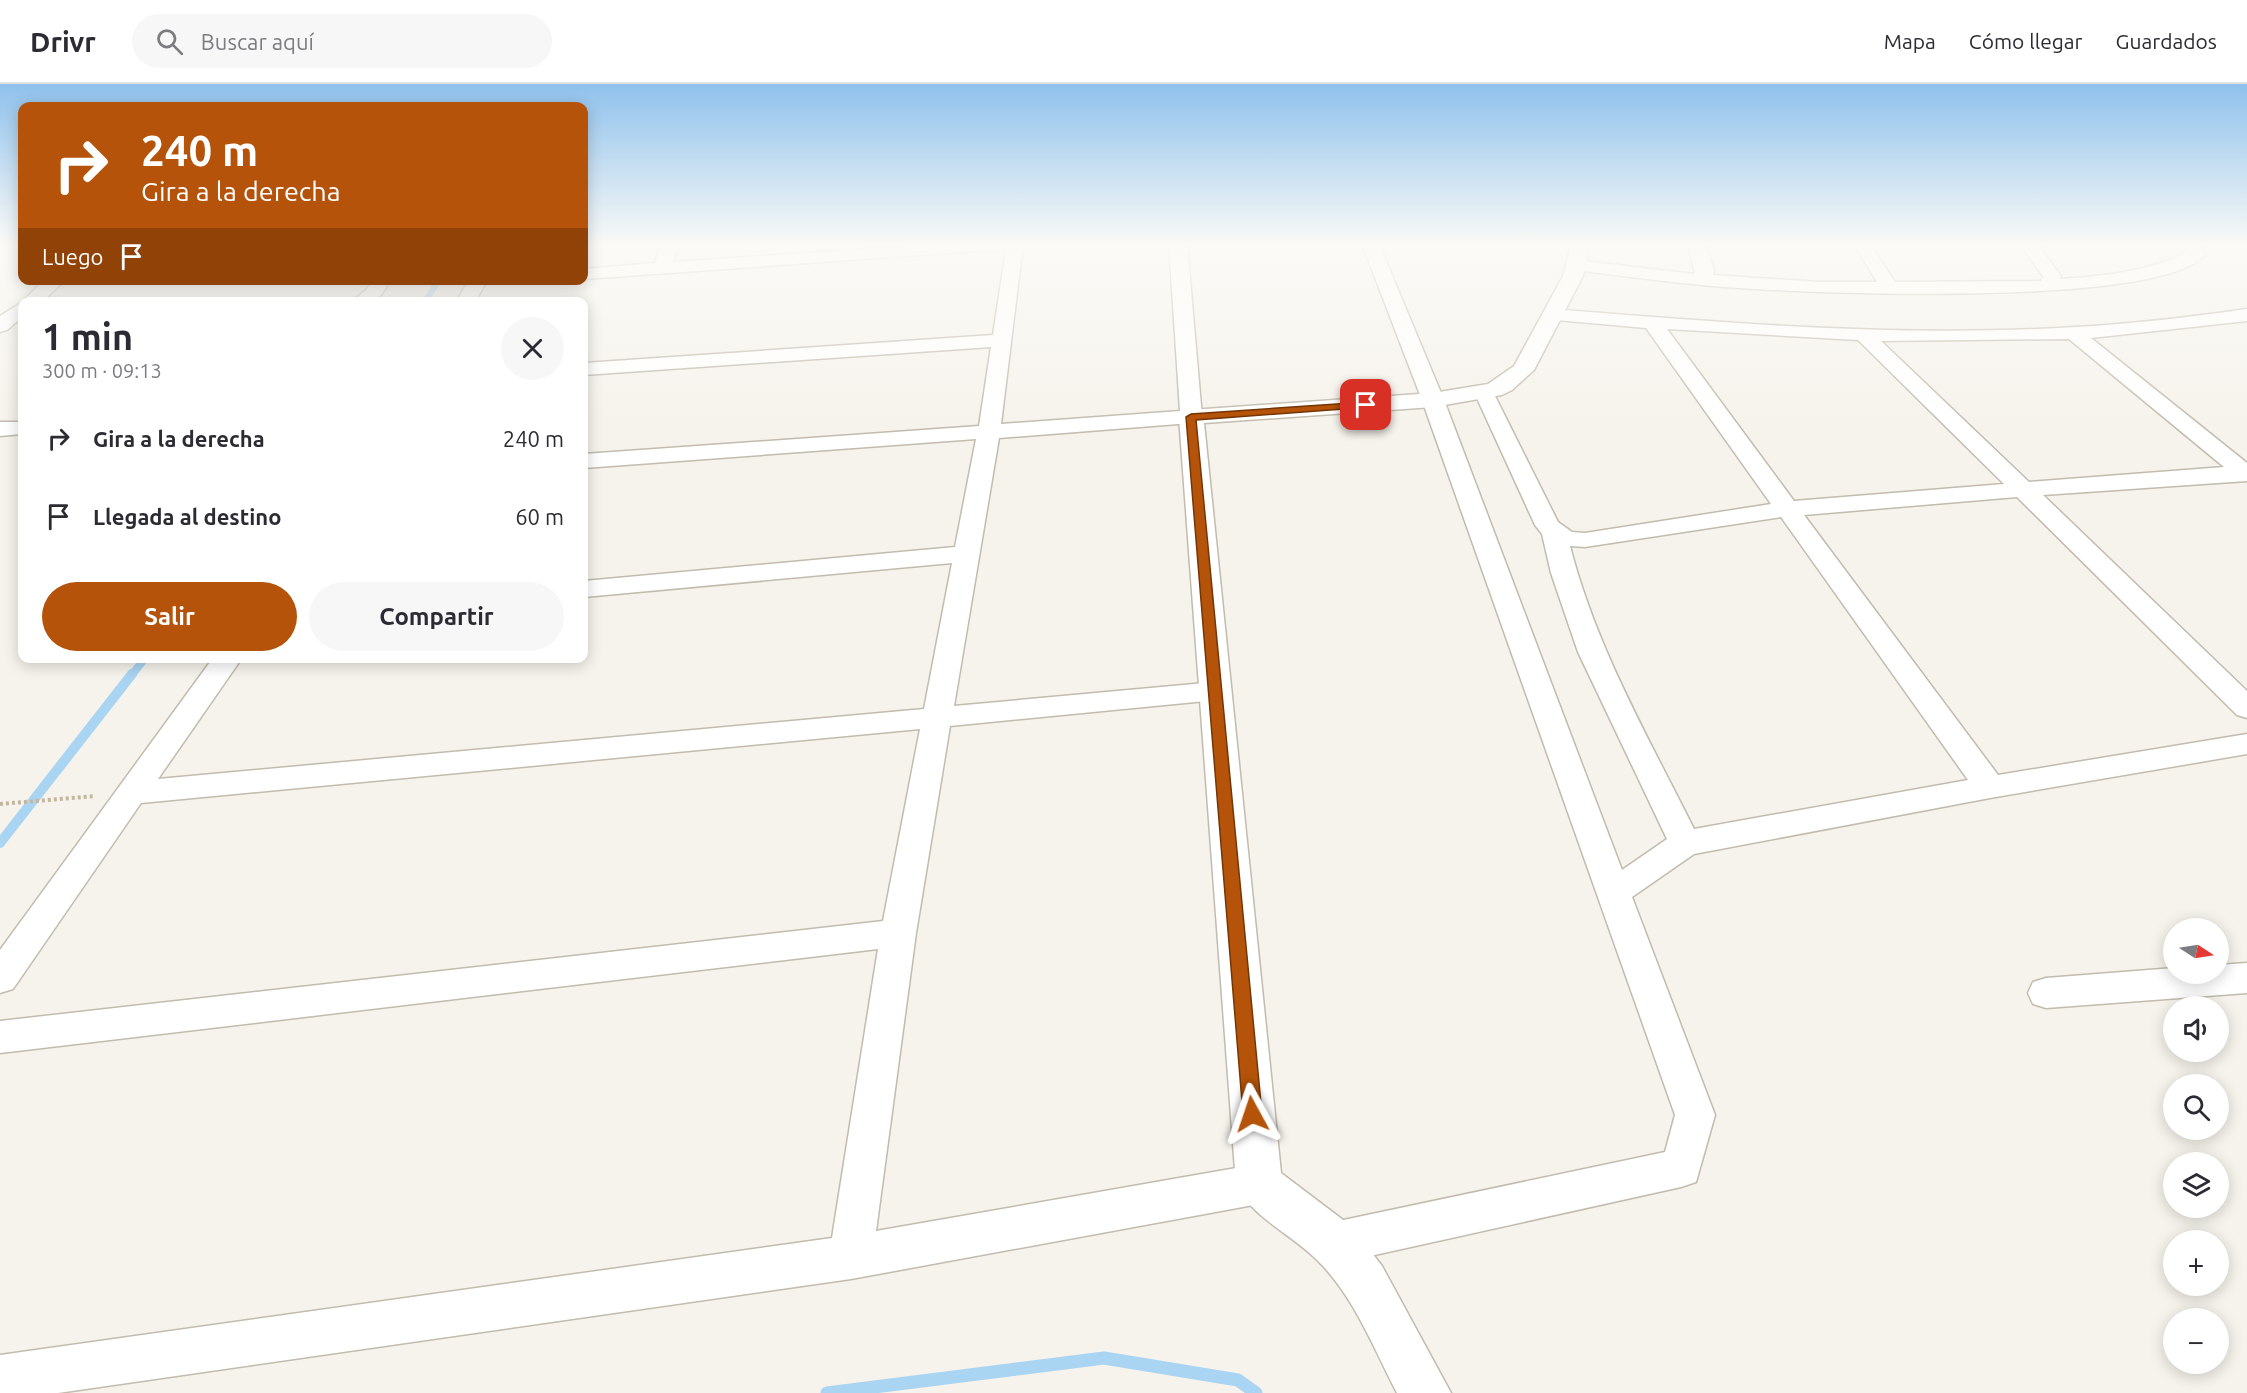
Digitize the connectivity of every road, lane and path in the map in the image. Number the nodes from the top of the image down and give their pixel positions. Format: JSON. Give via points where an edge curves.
{"nodes":[{"id":1,"x":1005,"y":305,"type":"edge"},
{"id":2,"x":1183,"y":305,"type":"edge"},
{"id":3,"x":1394,"y":305,"type":"edge"},
{"id":4,"x":1557,"y":305,"type":"edge"},
{"id":5,"x":1552,"y":315,"type":"junction"},
{"id":6,"x":2247,"y":315,"type":"edge"},
{"id":7,"x":1652,"y":323,"type":"junction"},
{"id":8,"x":2073,"y":333,"type":"junction"},
{"id":9,"x":1864,"y":335,"type":"junction"},
{"id":10,"x":1001,"y":340,"type":"junction"},
{"id":11,"x":588,"y":369,"type":"edge"},
{"id":12,"x":1485,"y":394,"type":"junction"},
{"id":13,"x":1432,"y":400,"type":"junction"},
{"id":14,"x":1191,"y":417,"type":"junction"},
{"id":15,"x":18,"y":428,"type":"edge"},
{"id":16,"x":0,"y":429,"type":"edge"},
{"id":17,"x":989,"y":430,"type":"junction"},
{"id":18,"x":588,"y":461,"type":"edge"},
{"id":19,"x":2246,"y":473,"type":"edge"},
{"id":20,"x":2022,"y":488,"type":"junction"},
{"id":21,"x":1785,"y":509,"type":"junction"},
{"id":22,"x":1554,"y":533,"type":"junction"},
{"id":23,"x":964,"y":554,"type":"junction"},
{"id":24,"x":588,"y":589,"type":"edge"},
{"id":25,"x":224,"y":663,"type":"edge"},
{"id":26,"x":1216,"y":691,"type":"junction"},
{"id":27,"x":2247,"y":708,"type":"edge"},
{"id":28,"x":938,"y":716,"type":"junction"},
{"id":29,"x":2247,"y":744,"type":"edge"},
{"id":30,"x":1990,"y":787,"type":"junction"},
{"id":31,"x":131,"y":793,"type":"junction"},
{"id":32,"x":0,"y":804,"type":"edge"},
{"id":33,"x":1685,"y":843,"type":"junction"},
{"id":34,"x":1613,"y":893,"type":"junction"},
{"id":35,"x":898,"y":933,"type":"junction"},
{"id":36,"x":0,"y":978,"type":"edge"},
{"id":37,"x":2247,"y":978,"type":"edge"},
{"id":38,"x":2046,"y":993,"type":"dead end"},
{"id":39,"x":0,"y":1037,"type":"edge"},
{"id":40,"x":1259,"y":1184,"type":"junction"},
{"id":41,"x":1334,"y":1244,"type":"junction"},
{"id":42,"x":851,"y":1257,"type":"junction"},
{"id":43,"x":0,"y":1378,"type":"edge"},
{"id":44,"x":1425,"y":1393,"type":"edge"}],
"edges":[{"from":1,"to":10,"type":"street"},
{"from":2,"to":14,"type":"street"},
{"from":3,"to":13,"type":"street"},
{"from":4,"to":5,"type":"street"},
{"from":5,"to":7,"type":"street"},
{"from":5,"to":12,"type":"street","via":[[1523,369]]},
{"from":6,"to":8,"type":"street","via":[[2146,329]]},
{"from":7,"to":9,"type":"street"},
{"from":7,"to":21,"type":"street"},
{"from":8,"to":9,"type":"street"},
{"from":8,"to":19,"type":"street"},
{"from":9,"to":20,"type":"street"},
{"from":10,"to":11,"type":"street"},
{"from":10,"to":17,"type":"street"},
{"from":12,"to":13,"type":"street"},
{"from":12,"to":22,"type":"street"},
{"from":13,"to":14,"type":"street"},
{"from":13,"to":34,"type":"street"},
{"from":14,"to":17,"type":"street"},
{"from":14,"to":26,"type":"street"},
{"from":15,"to":16,"type":"street"},
{"from":17,"to":18,"type":"street"},
{"from":17,"to":23,"type":"street"},
{"from":19,"to":20,"type":"street"},
{"from":20,"to":21,"type":"street"},
{"from":20,"to":27,"type":"street"},
{"from":21,"to":22,"type":"street","via":[[1585,540],[1565,539]]},
{"from":21,"to":30,"type":"street"},
{"from":22,"to":33,"type":"street","via":[[1560,565],[1582,630]]},
{"from":23,"to":24,"type":"street"},
{"from":23,"to":28,"type":"street"},
{"from":25,"to":31,"type":"street"},
{"from":26,"to":28,"type":"street"},
{"from":26,"to":40,"type":"street"},
{"from":28,"to":31,"type":"street"},
{"from":28,"to":35,"type":"street"},
{"from":29,"to":30,"type":"street"},
{"from":30,"to":33,"type":"street"},
{"from":31,"to":32,"type":"path"},
{"from":31,"to":36,"type":"street"},
{"from":33,"to":34,"type":"street"},
{"from":34,"to":41,"type":"street","via":[[1695,1115],[1681,1168]]},
{"from":35,"to":39,"type":"street"},
{"from":35,"to":42,"type":"street"},
{"from":37,"to":38,"type":"street"},
{"from":40,"to":41,"type":"street"},
{"from":40,"to":42,"type":"street"},
{"from":41,"to":44,"type":"street","via":[[1365,1283]]},
{"from":42,"to":43,"type":"street"}]}
